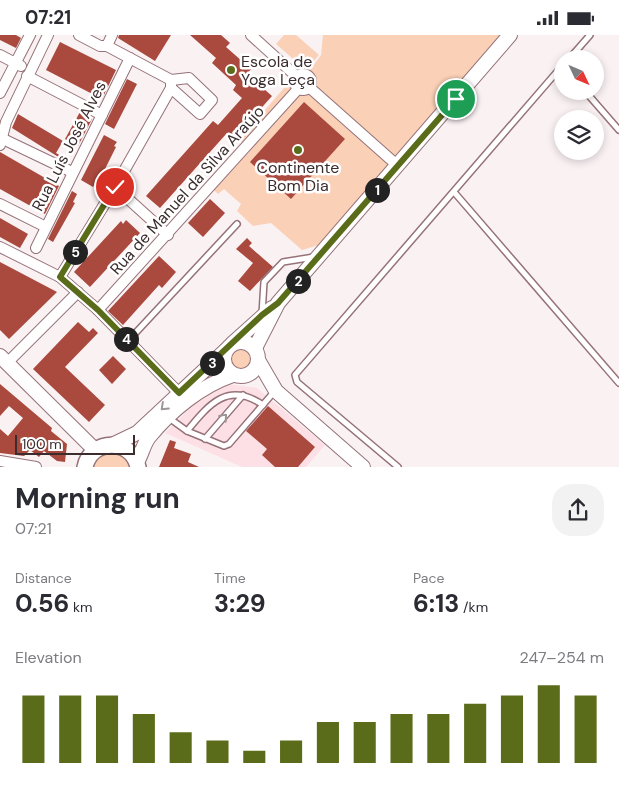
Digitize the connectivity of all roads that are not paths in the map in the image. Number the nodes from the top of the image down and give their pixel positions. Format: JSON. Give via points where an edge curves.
{"nodes":[{"id":1,"x":30,"y":35,"type":"edge"},
{"id":2,"x":48,"y":35,"type":"edge"},
{"id":3,"x":79,"y":35,"type":"edge"},
{"id":4,"x":112,"y":35,"type":"edge"},
{"id":5,"x":251,"y":35,"type":"edge"},
{"id":6,"x":510,"y":35,"type":"edge"},
{"id":7,"x":590,"y":35,"type":"edge"},
{"id":8,"x":107,"y":46,"type":"junction"},
{"id":9,"x":577,"y":50,"type":"edge"},
{"id":10,"x":0,"y":55,"type":"edge"},
{"id":11,"x":130,"y":58,"type":"junction"},
{"id":12,"x":16,"y":63,"type":"junction"},
{"id":13,"x":28,"y":73,"type":"junction"},
{"id":14,"x":554,"y":75,"type":"edge"},
{"id":15,"x":296,"y":76,"type":"junction"},
{"id":16,"x":304,"y":88,"type":"junction"},
{"id":17,"x":0,"y":93,"type":"edge"},
{"id":18,"x":593,"y":100,"type":"edge"},
{"id":19,"x":102,"y":115,"type":"junction"},
{"id":20,"x":619,"y":130,"type":"edge"},
{"id":21,"x":1,"y":142,"type":"edge"},
{"id":22,"x":398,"y":166,"type":"junction"},
{"id":23,"x":72,"y":172,"type":"junction"},
{"id":24,"x":115,"y":187,"type":"junction"},
{"id":25,"x":454,"y":192,"type":"junction"},
{"id":26,"x":0,"y":204,"type":"edge"},
{"id":27,"x":237,"y":223,"type":"dead end"},
{"id":28,"x":46,"y":227,"type":"junction"},
{"id":29,"x":168,"y":235,"type":"junction"},
{"id":30,"x":0,"y":247,"type":"edge"},
{"id":31,"x":36,"y":248,"type":"dead end"},
{"id":32,"x":320,"y":256,"type":"junction"},
{"id":33,"x":60,"y":277,"type":"junction"},
{"id":34,"x":78,"y":292,"type":"junction"},
{"id":35,"x":278,"y":303,"type":"junction"},
{"id":36,"x":98,"y":310,"type":"junction"},
{"id":37,"x":262,"y":315,"type":"junction"},
{"id":38,"x":128,"y":341,"type":"junction"},
{"id":39,"x":229,"y":347,"type":"junction"},
{"id":40,"x":256,"y":354,"type":"junction"},
{"id":41,"x":4,"y":359,"type":"edge"},
{"id":42,"x":238,"y":376,"type":"junction"},
{"id":43,"x":619,"y":383,"type":"edge"},
{"id":44,"x":276,"y":391,"type":"junction"},
{"id":45,"x":179,"y":393,"type":"junction"},
{"id":46,"x":243,"y":395,"type":"junction"},
{"id":47,"x":263,"y":405,"type":"junction"},
{"id":48,"x":168,"y":418,"type":"junction"},
{"id":49,"x":187,"y":431,"type":"junction"},
{"id":50,"x":205,"y":439,"type":"junction"},
{"id":51,"x":114,"y":444,"type":"junction"},
{"id":52,"x":95,"y":450,"type":"junction"},
{"id":53,"x":0,"y":461,"type":"edge"},
{"id":54,"x":138,"y":465,"type":"edge"},
{"id":55,"x":36,"y":467,"type":"edge"},
{"id":56,"x":86,"y":467,"type":"edge"},
{"id":57,"x":363,"y":467,"type":"edge"},
{"id":58,"x":398,"y":467,"type":"edge"}],
"edges":[{"from":1,"to":12,"type":"street"},
{"from":2,"to":13,"type":"street"},
{"from":3,"to":8,"type":"street","via":[[100,46]]},
{"from":4,"to":8,"type":"street"},
{"from":5,"to":15,"type":"street"},
{"from":6,"to":22,"type":"main road"},
{"from":7,"to":9,"type":"lane"},
{"from":8,"to":11,"type":"street"},
{"from":10,"to":12,"type":"street"},
{"from":11,"to":19,"type":"street","name":"Rua Luís José Alves"},
{"from":11,"to":24,"type":"street","via":[[171,84]]},
{"from":12,"to":13,"type":"street"},
{"from":12,"to":17,"type":"street"},
{"from":13,"to":19,"type":"street"},
{"from":13,"to":21,"type":"street","via":[[6,122]]},
{"from":14,"to":25,"type":"lane"},
{"from":15,"to":16,"type":"street","via":[[295,85]]},
{"from":15,"to":16,"type":"street","via":[[308,75],[311,80]]},
{"from":16,"to":22,"type":"street"},
{"from":16,"to":29,"type":"street","name":"Rua de Manuel da Silva Araújo"},
{"from":18,"to":20,"type":"lane"},
{"from":19,"to":23,"type":"street","name":"Rua Luís José Alves"},
{"from":21,"to":23,"type":"street"},
{"from":22,"to":32,"type":"main road"},
{"from":23,"to":28,"type":"street","name":"Rua Luís José Alves"},
{"from":24,"to":29,"type":"street"},
{"from":24,"to":33,"type":"street"},
{"from":25,"to":43,"type":"lane"},
{"from":25,"to":58,"type":"lane","via":[[295,375],[297,382]]},
{"from":26,"to":28,"type":"street"},
{"from":27,"to":38,"type":"lane"},
{"from":28,"to":31,"type":"street","name":"Rua Luís José Alves"},
{"from":29,"to":36,"type":"street","name":"Rua de Manuel da Silva Araújo"},
{"from":30,"to":33,"type":"street"},
{"from":32,"to":35,"type":"main road"},
{"from":32,"to":37,"type":"lane","via":[[283,262],[264,282]]},
{"from":33,"to":34,"type":"street"},
{"from":34,"to":36,"type":"street"},
{"from":34,"to":41,"type":"street"},
{"from":35,"to":37,"type":"main road"},
{"from":35,"to":40,"type":"main road"},
{"from":36,"to":38,"type":"street"},
{"from":37,"to":39,"type":"main road"},
{"from":38,"to":45,"type":"street"},
{"from":39,"to":40,"type":"main road","via":[[244,342]]},
{"from":39,"to":42,"type":"main road","via":[[224,365]]},
{"from":39,"to":45,"type":"main road"},
{"from":40,"to":42,"type":"main road","via":[[256,369]]},
{"from":40,"to":44,"type":"main road"},
{"from":41,"to":52,"type":"main road"},
{"from":42,"to":44,"type":"main road"},
{"from":42,"to":48,"type":"main road","via":[[202,389]]},
{"from":44,"to":47,"type":"lane"},
{"from":44,"to":57,"type":"main road"},
{"from":45,"to":51,"type":"main road","one_way":true,"via":[[137,433]]},
{"from":46,"to":47,"type":"lane"},
{"from":46,"to":49,"type":"lane","via":[[218,399]]},
{"from":50,"to":46,"type":"lane","one_way":true},
{"from":47,"to":50,"type":"lane","via":[[229,444],[224,446]]},
{"from":48,"to":49,"type":"lane"},
{"from":48,"to":54,"type":"main road","via":[[148,438]]},
{"from":49,"to":50,"type":"lane"},
{"from":51,"to":52,"type":"main road"},
{"from":51,"to":54,"type":"main road","via":[[128,450]]},
{"from":52,"to":56,"type":"main road"},
{"from":53,"to":55,"type":"street"}]}
